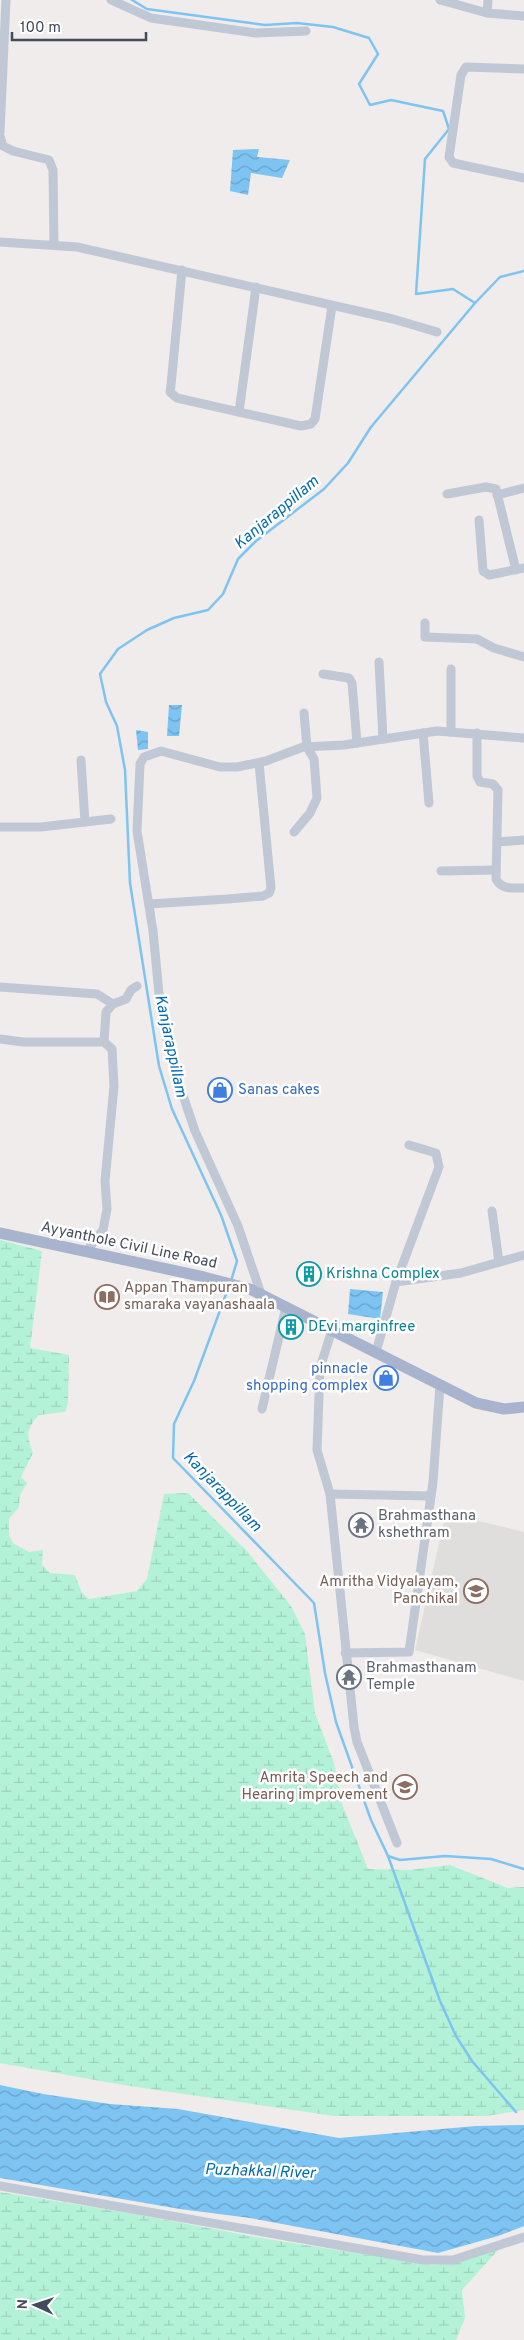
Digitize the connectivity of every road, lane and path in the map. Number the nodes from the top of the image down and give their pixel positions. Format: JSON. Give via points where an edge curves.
{"nodes":[{"id":1,"x":6,"y":0,"type":"edge"},
{"id":2,"x":111,"y":0,"type":"edge"},
{"id":3,"x":440,"y":0,"type":"edge"},
{"id":4,"x":488,"y":0,"type":"edge"},
{"id":5,"x":487,"y":13,"type":"junction"},
{"id":6,"x":524,"y":16,"type":"edge"},
{"id":7,"x":306,"y":31,"type":"dead end"},
{"id":8,"x":524,"y":69,"type":"edge"},
{"id":9,"x":0,"y":132,"type":"edge"},
{"id":10,"x":0,"y":136,"type":"edge"},
{"id":11,"x":524,"y":178,"type":"edge"},
{"id":12,"x":0,"y":242,"type":"edge"},
{"id":13,"x":54,"y":245,"type":"junction"},
{"id":14,"x":182,"y":270,"type":"junction"},
{"id":15,"x":256,"y":287,"type":"junction"},
{"id":16,"x":332,"y":306,"type":"junction"},
{"id":17,"x":437,"y":332,"type":"dead end"},
{"id":18,"x":239,"y":412,"type":"junction"},
{"id":19,"x":524,"y":488,"type":"edge"},
{"id":20,"x":447,"y":494,"type":"dead end"},
{"id":21,"x":497,"y":494,"type":"junction"},
{"id":22,"x":480,"y":520,"type":"dead end"},
{"id":23,"x":520,"y":569,"type":"edge"},
{"id":24,"x":425,"y":623,"type":"dead end"},
{"id":25,"x":524,"y":657,"type":"edge"},
{"id":26,"x":379,"y":662,"type":"dead end"},
{"id":27,"x":451,"y":669,"type":"dead end"},
{"id":28,"x":323,"y":674,"type":"dead end"},
{"id":29,"x":304,"y":713,"type":"dead end"},
{"id":30,"x":451,"y":732,"type":"junction"},
{"id":31,"x":423,"y":733,"type":"junction"},
{"id":32,"x":477,"y":733,"type":"junction"},
{"id":33,"x":524,"y":738,"type":"edge"},
{"id":34,"x":383,"y":739,"type":"junction"},
{"id":35,"x":357,"y":743,"type":"junction"},
{"id":36,"x":307,"y":747,"type":"junction"},
{"id":37,"x":80,"y":760,"type":"dead end"},
{"id":38,"x":258,"y":763,"type":"junction"},
{"id":39,"x":429,"y":803,"type":"dead end"},
{"id":40,"x":111,"y":819,"type":"dead end"},
{"id":41,"x":85,"y":822,"type":"junction"},
{"id":42,"x":0,"y":827,"type":"edge"},
{"id":43,"x":294,"y":832,"type":"dead end"},
{"id":44,"x":524,"y":840,"type":"edge"},
{"id":45,"x":496,"y":842,"type":"junction"},
{"id":46,"x":496,"y":870,"type":"junction"},
{"id":47,"x":441,"y":871,"type":"dead end"},
{"id":48,"x":524,"y":888,"type":"edge"},
{"id":49,"x":149,"y":904,"type":"junction"},
{"id":50,"x":138,"y":986,"type":"dead end"},
{"id":51,"x":0,"y":987,"type":"edge"},
{"id":52,"x":113,"y":1004,"type":"junction"},
{"id":53,"x":0,"y":1039,"type":"edge"},
{"id":54,"x":104,"y":1042,"type":"junction"},
{"id":55,"x":409,"y":1145,"type":"dead end"},
{"id":56,"x":492,"y":1211,"type":"dead end"},
{"id":57,"x":0,"y":1233,"type":"edge"},
{"id":58,"x":86,"y":1252,"type":"junction"},
{"id":59,"x":524,"y":1255,"type":"edge"},
{"id":60,"x":499,"y":1262,"type":"junction"},
{"id":61,"x":396,"y":1282,"type":"junction"},
{"id":62,"x":261,"y":1294,"type":"junction"},
{"id":63,"x":286,"y":1307,"type":"junction"},
{"id":64,"x":332,"y":1330,"type":"junction"},
{"id":65,"x":376,"y":1352,"type":"junction"},
{"id":66,"x":440,"y":1384,"type":"junction"},
{"id":67,"x":524,"y":1407,"type":"edge"},
{"id":68,"x":262,"y":1409,"type":"dead end"},
{"id":69,"x":330,"y":1494,"type":"junction"},
{"id":70,"x":431,"y":1496,"type":"junction"},
{"id":71,"x":345,"y":1653,"type":"junction"},
{"id":72,"x":397,"y":1844,"type":"dead end"},
{"id":73,"x":0,"y":2186,"type":"edge"},
{"id":74,"x":524,"y":2237,"type":"edge"}],
"edges":[{"from":1,"to":9,"type":"street"},
{"from":2,"to":7,"type":"street","via":[[151,18],[256,33]]},
{"from":3,"to":5,"type":"street"},
{"from":4,"to":5,"type":"street"},
{"from":5,"to":6,"type":"street"},
{"from":8,"to":11,"type":"street","via":[[466,67],[461,75],[449,157],[452,163]]},
{"from":10,"to":13,"type":"street","via":[[3,146],[13,151],[49,160],[53,170]]},
{"from":12,"to":13,"type":"street"},
{"from":13,"to":14,"type":"street","via":[[77,246]]},
{"from":14,"to":15,"type":"street"},
{"from":14,"to":18,"type":"street","via":[[170,392],[177,398]]},
{"from":15,"to":16,"type":"street"},
{"from":15,"to":18,"type":"street"},
{"from":16,"to":17,"type":"street"},
{"from":16,"to":18,"type":"street","via":[[312,424],[301,426]]},
{"from":19,"to":21,"type":"street"},
{"from":20,"to":21,"type":"street","via":[[486,486],[492,487]]},
{"from":21,"to":23,"type":"street"},
{"from":22,"to":23,"type":"street","via":[[483,571],[489,575]]},
{"from":24,"to":25,"type":"street","via":[[425,637],[477,639]]},
{"from":26,"to":34,"type":"street"},
{"from":27,"to":30,"type":"street"},
{"from":28,"to":35,"type":"street","via":[[349,678],[352,683]]},
{"from":29,"to":36,"type":"street"},
{"from":30,"to":31,"type":"street"},
{"from":30,"to":32,"type":"street"},
{"from":31,"to":34,"type":"street"},
{"from":31,"to":39,"type":"street"},
{"from":32,"to":33,"type":"street"},
{"from":32,"to":45,"type":"street","via":[[477,776],[480,782],[493,784],[498,790]]},
{"from":34,"to":35,"type":"street"},
{"from":35,"to":36,"type":"street"},
{"from":36,"to":38,"type":"street"},
{"from":36,"to":43,"type":"street","via":[[314,759],[317,798],[310,813]]},
{"from":37,"to":41,"type":"street"},
{"from":38,"to":49,"type":"street","via":[[269,893]]},
{"from":38,"to":49,"type":"street","via":[[220,767],[161,752],[144,757],[140,764],[137,831]]},
{"from":40,"to":41,"type":"street"},
{"from":41,"to":42,"type":"street"},
{"from":44,"to":45,"type":"street"},
{"from":45,"to":46,"type":"street"},
{"from":46,"to":47,"type":"street"},
{"from":46,"to":48,"type":"street","via":[[499,885]]},
{"from":49,"to":62,"type":"street","via":[[156,983],[172,1063],[195,1131],[238,1226]]},
{"from":50,"to":52,"type":"street","via":[[126,999]]},
{"from":51,"to":52,"type":"street","via":[[97,994]]},
{"from":52,"to":54,"type":"street","via":[[106,1012]]},
{"from":53,"to":54,"type":"street"},
{"from":54,"to":58,"type":"street","via":[[112,1049],[114,1086],[106,1181],[107,1209],[103,1230]]},
{"from":55,"to":61,"type":"street","via":[[436,1153],[439,1167]]},
{"from":56,"to":60,"type":"street"},
{"from":57,"to":58,"type":"main road","name":"Ayyanthole Civil Line Road"},
{"from":58,"to":62,"type":"main road","name":"Ayyanthole Civil Line Road","via":[[204,1277]]},
{"from":59,"to":60,"type":"street"},
{"from":60,"to":61,"type":"street","via":[[461,1273]]},
{"from":61,"to":65,"type":"street"},
{"from":62,"to":63,"type":"main road","name":"Ayyanthole Civil Line Road"},
{"from":63,"to":64,"type":"main road","name":"Ayyanthole Civil Line Road"},
{"from":63,"to":68,"type":"street"},
{"from":64,"to":65,"type":"main road","name":"Ayyanthole Civil Line Road"},
{"from":64,"to":69,"type":"street","via":[[320,1368],[317,1450]]},
{"from":65,"to":66,"type":"main road","name":"Ayyanthole Civil Line Road"},
{"from":66,"to":67,"type":"main road","name":"Ayyanthole Civil Line Road","via":[[476,1403],[504,1409]]},
{"from":66,"to":70,"type":"street"},
{"from":69,"to":70,"type":"street"},
{"from":69,"to":71,"type":"street"},
{"from":70,"to":71,"type":"street","via":[[410,1652]]},
{"from":71,"to":72,"type":"street","via":[[358,1742]]},
{"from":73,"to":74,"type":"street","via":[[423,2260],[452,2260]]}]}
